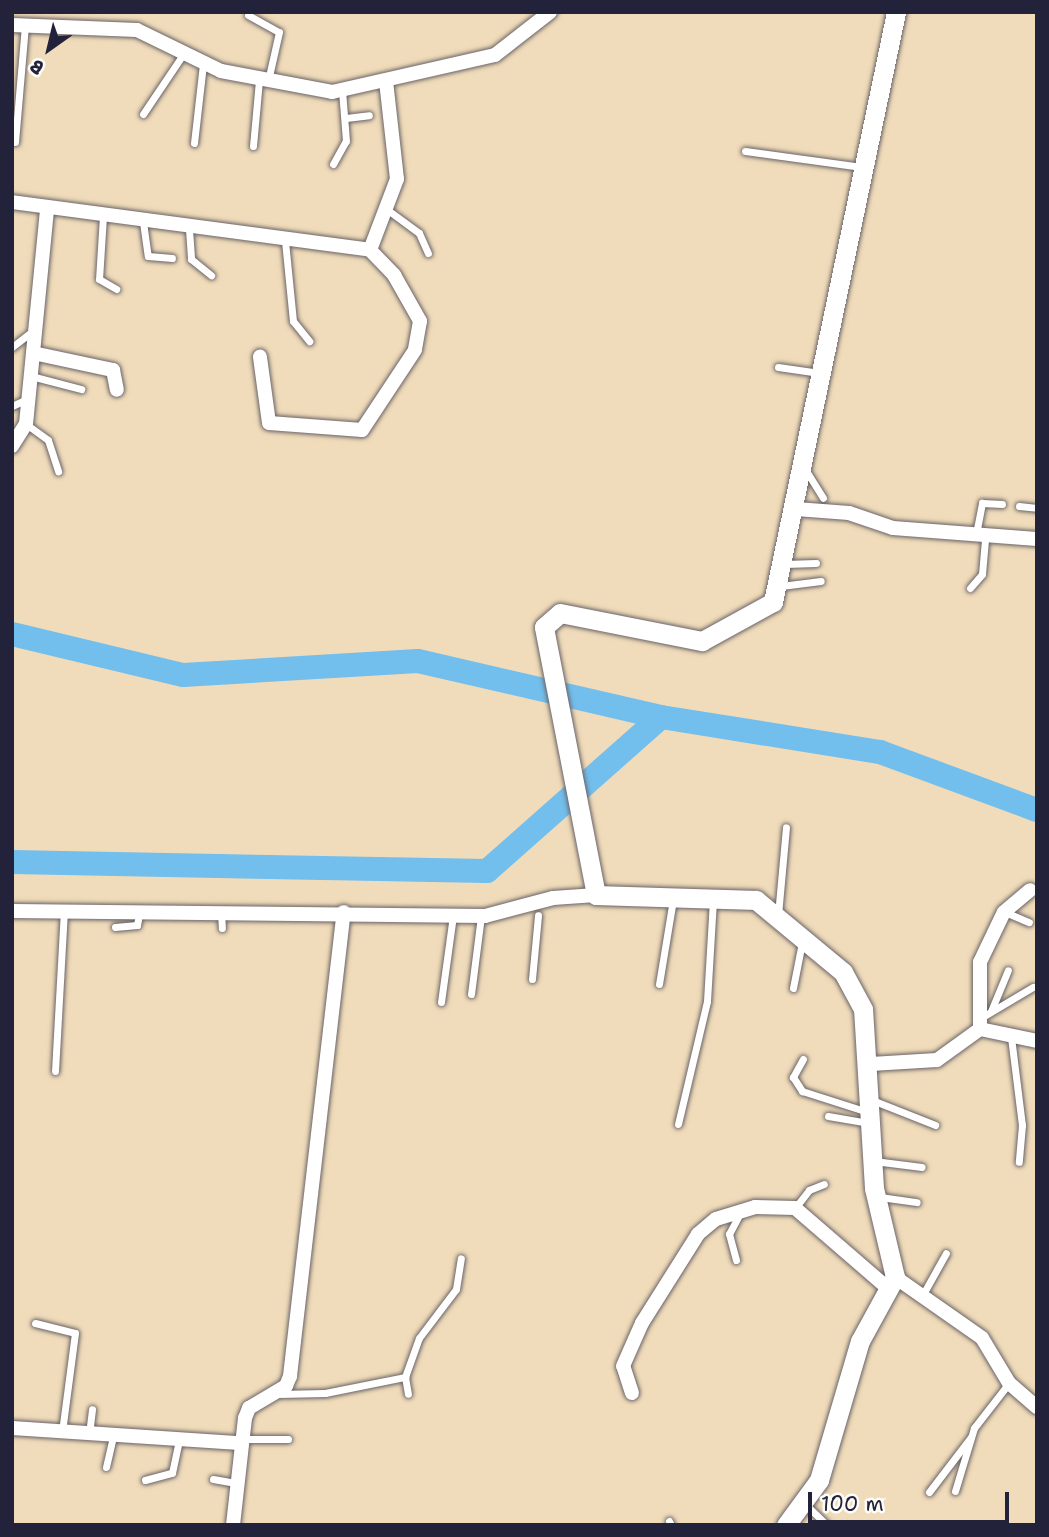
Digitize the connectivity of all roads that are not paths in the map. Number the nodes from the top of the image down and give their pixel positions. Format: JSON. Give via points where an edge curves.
{"nodes":[{"id":1,"x":550,"y":12,"type":"edge"},
{"id":2,"x":896,"y":12,"type":"edge"},
{"id":3,"x":248,"y":15,"type":"dead end"},
{"id":4,"x":19,"y":26,"type":"edge"},
{"id":5,"x":184,"y":53,"type":"junction"},
{"id":6,"x":203,"y":64,"type":"junction"},
{"id":7,"x":263,"y":81,"type":"junction"},
{"id":8,"x":386,"y":81,"type":"junction"},
{"id":9,"x":342,"y":90,"type":"junction"},
{"id":10,"x":143,"y":114,"type":"dead end"},
{"id":11,"x":369,"y":115,"type":"dead end"},
{"id":12,"x":346,"y":118,"type":"junction"},
{"id":13,"x":15,"y":142,"type":"dead end"},
{"id":14,"x":194,"y":143,"type":"dead end"},
{"id":15,"x":253,"y":146,"type":"dead end"},
{"id":16,"x":745,"y":151,"type":"dead end"},
{"id":17,"x":333,"y":164,"type":"dead end"},
{"id":18,"x":866,"y":168,"type":"junction"},
{"id":19,"x":12,"y":202,"type":"edge"},
{"id":20,"x":47,"y":208,"type":"junction"},
{"id":21,"x":385,"y":208,"type":"junction"},
{"id":22,"x":103,"y":216,"type":"junction"},
{"id":23,"x":143,"y":222,"type":"junction"},
{"id":24,"x":189,"y":229,"type":"junction"},
{"id":25,"x":285,"y":241,"type":"junction"},
{"id":26,"x":370,"y":250,"type":"junction"},
{"id":27,"x":428,"y":253,"type":"dead end"},
{"id":28,"x":172,"y":258,"type":"dead end"},
{"id":29,"x":211,"y":275,"type":"dead end"},
{"id":30,"x":116,"y":289,"type":"dead end"},
{"id":31,"x":36,"y":329,"type":"junction"},
{"id":32,"x":309,"y":341,"type":"dead end"},
{"id":33,"x":12,"y":347,"type":"edge"},
{"id":34,"x":33,"y":353,"type":"junction"},
{"id":35,"x":260,"y":357,"type":"dead end"},
{"id":36,"x":778,"y":367,"type":"dead end"},
{"id":37,"x":824,"y":374,"type":"junction"},
{"id":38,"x":31,"y":376,"type":"junction"},
{"id":39,"x":81,"y":389,"type":"dead end"},
{"id":40,"x":117,"y":390,"type":"dead end"},
{"id":41,"x":29,"y":397,"type":"junction"},
{"id":42,"x":12,"y":406,"type":"edge"},
{"id":43,"x":26,"y":424,"type":"junction"},
{"id":44,"x":12,"y":446,"type":"edge"},
{"id":45,"x":804,"y":468,"type":"junction"},
{"id":46,"x":58,"y":471,"type":"dead end"},
{"id":47,"x":823,"y":498,"type":"dead end"},
{"id":48,"x":1002,"y":504,"type":"dead end"},
{"id":49,"x":1019,"y":506,"type":"dead end"},
{"id":50,"x":1037,"y":508,"type":"edge"},
{"id":51,"x":796,"y":509,"type":"junction"},
{"id":52,"x":981,"y":535,"type":"junction"},
{"id":53,"x":1037,"y":538,"type":"edge"},
{"id":54,"x":785,"y":564,"type":"junction"},
{"id":55,"x":816,"y":564,"type":"dead end"},
{"id":56,"x":821,"y":581,"type":"dead end"},
{"id":57,"x":780,"y":586,"type":"junction"},
{"id":58,"x":970,"y":588,"type":"dead end"},
{"id":59,"x":786,"y":827,"type":"dead end"},
{"id":60,"x":1030,"y":890,"type":"dead end"},
{"id":61,"x":596,"y":895,"type":"junction"},
{"id":62,"x":674,"y":895,"type":"junction"},
{"id":63,"x":713,"y":895,"type":"junction"},
{"id":64,"x":539,"y":907,"type":"junction"},
{"id":65,"x":65,"y":910,"type":"junction"},
{"id":66,"x":12,"y":911,"type":"edge"},
{"id":67,"x":141,"y":911,"type":"junction"},
{"id":68,"x":221,"y":911,"type":"junction"},
{"id":69,"x":344,"y":912,"type":"junction"},
{"id":70,"x":1004,"y":912,"type":"junction"},
{"id":71,"x":453,"y":915,"type":"junction"},
{"id":72,"x":481,"y":916,"type":"junction"},
{"id":73,"x":778,"y":916,"type":"junction"},
{"id":74,"x":1029,"y":922,"type":"dead end"},
{"id":75,"x":115,"y":927,"type":"dead end"},
{"id":76,"x":222,"y":928,"type":"dead end"},
{"id":77,"x":802,"y":938,"type":"junction"},
{"id":78,"x":1008,"y":970,"type":"dead end"},
{"id":79,"x":532,"y":979,"type":"dead end"},
{"id":80,"x":659,"y":984,"type":"dead end"},
{"id":81,"x":1033,"y":987,"type":"dead end"},
{"id":82,"x":793,"y":988,"type":"dead end"},
{"id":83,"x":471,"y":994,"type":"dead end"},
{"id":84,"x":441,"y":1002,"type":"dead end"},
{"id":85,"x":983,"y":1020,"type":"junction"},
{"id":86,"x":1011,"y":1037,"type":"junction"},
{"id":87,"x":1037,"y":1041,"type":"edge"},
{"id":88,"x":803,"y":1059,"type":"dead end"},
{"id":89,"x":871,"y":1064,"type":"junction"},
{"id":90,"x":55,"y":1071,"type":"dead end"},
{"id":91,"x":872,"y":1112,"type":"junction"},
{"id":92,"x":828,"y":1116,"type":"dead end"},
{"id":93,"x":678,"y":1124,"type":"dead end"},
{"id":94,"x":935,"y":1125,"type":"dead end"},
{"id":95,"x":874,"y":1160,"type":"junction"},
{"id":96,"x":1019,"y":1161,"type":"dead end"},
{"id":97,"x":922,"y":1167,"type":"dead end"},
{"id":98,"x":824,"y":1184,"type":"dead end"},
{"id":99,"x":876,"y":1196,"type":"junction"},
{"id":100,"x":917,"y":1202,"type":"dead end"},
{"id":101,"x":795,"y":1208,"type":"junction"},
{"id":102,"x":743,"y":1209,"type":"junction"},
{"id":103,"x":946,"y":1253,"type":"dead end"},
{"id":104,"x":461,"y":1258,"type":"dead end"},
{"id":105,"x":736,"y":1260,"type":"dead end"},
{"id":106,"x":892,"y":1283,"type":"junction"},
{"id":107,"x":922,"y":1296,"type":"junction"},
{"id":108,"x":35,"y":1323,"type":"dead end"},
{"id":109,"x":405,"y":1377,"type":"junction"},
{"id":110,"x":1009,"y":1383,"type":"junction"},
{"id":111,"x":632,"y":1393,"type":"dead end"},
{"id":112,"x":277,"y":1394,"type":"junction"},
{"id":113,"x":408,"y":1394,"type":"dead end"},
{"id":114,"x":1037,"y":1407,"type":"edge"},
{"id":115,"x":92,"y":1409,"type":"dead end"},
{"id":116,"x":12,"y":1428,"type":"edge"},
{"id":117,"x":62,"y":1433,"type":"junction"},
{"id":118,"x":89,"y":1434,"type":"junction"},
{"id":119,"x":113,"y":1436,"type":"junction"},
{"id":120,"x":971,"y":1437,"type":"junction"},
{"id":121,"x":179,"y":1439,"type":"junction"},
{"id":122,"x":288,"y":1439,"type":"dead end"},
{"id":123,"x":240,"y":1441,"type":"junction"},
{"id":124,"x":106,"y":1467,"type":"dead end"},
{"id":125,"x":213,"y":1479,"type":"dead end"},
{"id":126,"x":145,"y":1480,"type":"dead end"},
{"id":127,"x":236,"y":1483,"type":"junction"},
{"id":128,"x":955,"y":1491,"type":"dead end"},
{"id":129,"x":929,"y":1492,"type":"dead end"},
{"id":130,"x":806,"y":1504,"type":"junction"},
{"id":131,"x":233,"y":1525,"type":"edge"},
{"id":132,"x":786,"y":1525,"type":"edge"},
{"id":133,"x":827,"y":1525,"type":"edge"}],
"edges":[{"from":1,"to":8,"type":"street","via":[[495,55]]},
{"from":2,"to":18,"type":"main road"},
{"from":3,"to":7,"type":"lane","via":[[279,32]]},
{"from":4,"to":5,"type":"street","via":[[123,28]]},
{"from":4,"to":13,"type":"lane"},
{"from":5,"to":6,"type":"street"},
{"from":5,"to":10,"type":"lane"},
{"from":6,"to":7,"type":"street"},
{"from":6,"to":14,"type":"lane"},
{"from":7,"to":9,"type":"street"},
{"from":7,"to":15,"type":"lane"},
{"from":8,"to":9,"type":"street"},
{"from":8,"to":21,"type":"street","via":[[397,165]]},
{"from":9,"to":12,"type":"lane"},
{"from":11,"to":12,"type":"lane"},
{"from":12,"to":17,"type":"lane","via":[[343,151]]},
{"from":16,"to":18,"type":"lane"},
{"from":18,"to":37,"type":"main road"},
{"from":19,"to":20,"type":"street"},
{"from":20,"to":22,"type":"street"},
{"from":20,"to":31,"type":"street"},
{"from":21,"to":26,"type":"street"},
{"from":21,"to":27,"type":"lane","via":[[419,233]]},
{"from":22,"to":23,"type":"street"},
{"from":22,"to":30,"type":"lane","via":[[99,279]]},
{"from":23,"to":24,"type":"street"},
{"from":23,"to":28,"type":"lane","via":[[148,256]]},
{"from":24,"to":25,"type":"street"},
{"from":24,"to":29,"type":"lane","via":[[191,259]]},
{"from":25,"to":26,"type":"street"},
{"from":25,"to":32,"type":"lane","via":[[293,321]]},
{"from":26,"to":35,"type":"street","via":[[416,308],[420,337],[370,425],[348,430],[269,422]]},
{"from":31,"to":33,"type":"lane"},
{"from":31,"to":34,"type":"street"},
{"from":34,"to":38,"type":"street"},
{"from":34,"to":40,"type":"street","via":[[113,370]]},
{"from":36,"to":37,"type":"lane"},
{"from":37,"to":45,"type":"main road"},
{"from":38,"to":39,"type":"lane"},
{"from":38,"to":41,"type":"street"},
{"from":41,"to":42,"type":"lane"},
{"from":41,"to":43,"type":"street"},
{"from":43,"to":44,"type":"street"},
{"from":43,"to":46,"type":"lane","via":[[48,440]]},
{"from":45,"to":47,"type":"lane"},
{"from":45,"to":51,"type":"main road"},
{"from":48,"to":52,"type":"lane","via":[[982,503]]},
{"from":49,"to":50,"type":"lane"},
{"from":51,"to":52,"type":"street","via":[[849,513],[893,528]]},
{"from":51,"to":54,"type":"main road"},
{"from":52,"to":53,"type":"street"},
{"from":52,"to":58,"type":"lane","via":[[982,574]]},
{"from":54,"to":55,"type":"lane"},
{"from":54,"to":57,"type":"main road"},
{"from":56,"to":57,"type":"lane"},
{"from":57,"to":61,"type":"main road","via":[[762,612],[709,639],[560,613],[546,619],[545,643]]},
{"from":59,"to":73,"type":"lane"},
{"from":60,"to":70,"type":"street"},
{"from":61,"to":62,"type":"main road"},
{"from":61,"to":64,"type":"street"},
{"from":62,"to":63,"type":"main road"},
{"from":62,"to":80,"type":"lane"},
{"from":63,"to":73,"type":"main road","via":[[756,900]]},
{"from":63,"to":93,"type":"lane","via":[[707,1001]]},
{"from":64,"to":72,"type":"street"},
{"from":64,"to":79,"type":"lane"},
{"from":65,"to":66,"type":"street"},
{"from":65,"to":67,"type":"street"},
{"from":65,"to":90,"type":"lane"},
{"from":67,"to":68,"type":"street"},
{"from":67,"to":75,"type":"lane","via":[[137,925]]},
{"from":68,"to":69,"type":"street"},
{"from":68,"to":76,"type":"lane"},
{"from":69,"to":71,"type":"street"},
{"from":69,"to":112,"type":"street","via":[[290,1376]]},
{"from":70,"to":74,"type":"lane"},
{"from":70,"to":85,"type":"street","via":[[978,971]]},
{"from":71,"to":72,"type":"street"},
{"from":71,"to":84,"type":"lane"},
{"from":72,"to":83,"type":"lane"},
{"from":73,"to":77,"type":"main road"},
{"from":77,"to":82,"type":"lane"},
{"from":77,"to":89,"type":"main road","via":[[855,989]]},
{"from":78,"to":85,"type":"lane"},
{"from":81,"to":85,"type":"lane"},
{"from":85,"to":86,"type":"street"},
{"from":85,"to":89,"type":"street","via":[[937,1059]]},
{"from":86,"to":87,"type":"street"},
{"from":86,"to":96,"type":"lane","via":[[1022,1125]]},
{"from":88,"to":91,"type":"lane","via":[[793,1077],[802,1091]]},
{"from":89,"to":91,"type":"main road"},
{"from":91,"to":92,"type":"lane"},
{"from":91,"to":94,"type":"lane"},
{"from":91,"to":95,"type":"main road"},
{"from":95,"to":97,"type":"lane"},
{"from":95,"to":99,"type":"main road"},
{"from":98,"to":101,"type":"lane","via":[[809,1190]]},
{"from":99,"to":100,"type":"lane"},
{"from":99,"to":106,"type":"main road"},
{"from":101,"to":102,"type":"street"},
{"from":101,"to":106,"type":"street"},
{"from":102,"to":105,"type":"lane","via":[[729,1234]]},
{"from":102,"to":111,"type":"street","via":[[706,1225],[647,1314],[623,1366]]},
{"from":103,"to":107,"type":"lane"},
{"from":104,"to":109,"type":"lane","via":[[456,1289],[419,1338]]},
{"from":106,"to":107,"type":"street"},
{"from":106,"to":130,"type":"main road","via":[[860,1342],[830,1450]]},
{"from":107,"to":110,"type":"street","via":[[982,1338]]},
{"from":108,"to":117,"type":"lane","via":[[75,1333]]},
{"from":109,"to":112,"type":"lane","via":[[326,1394]]},
{"from":109,"to":113,"type":"lane"},
{"from":110,"to":114,"type":"street"},
{"from":110,"to":120,"type":"lane"},
{"from":112,"to":123,"type":"street","via":[[249,1408]]},
{"from":115,"to":118,"type":"lane"},
{"from":116,"to":117,"type":"street"},
{"from":117,"to":118,"type":"street"},
{"from":118,"to":119,"type":"street"},
{"from":119,"to":121,"type":"street"},
{"from":119,"to":124,"type":"lane"},
{"from":120,"to":128,"type":"lane"},
{"from":120,"to":129,"type":"lane"},
{"from":121,"to":123,"type":"street"},
{"from":121,"to":126,"type":"lane","via":[[172,1474]]},
{"from":122,"to":123,"type":"lane"},
{"from":123,"to":127,"type":"street"},
{"from":125,"to":127,"type":"lane"},
{"from":127,"to":131,"type":"street"},
{"from":130,"to":132,"type":"main road"},
{"from":130,"to":133,"type":"lane"}]}
